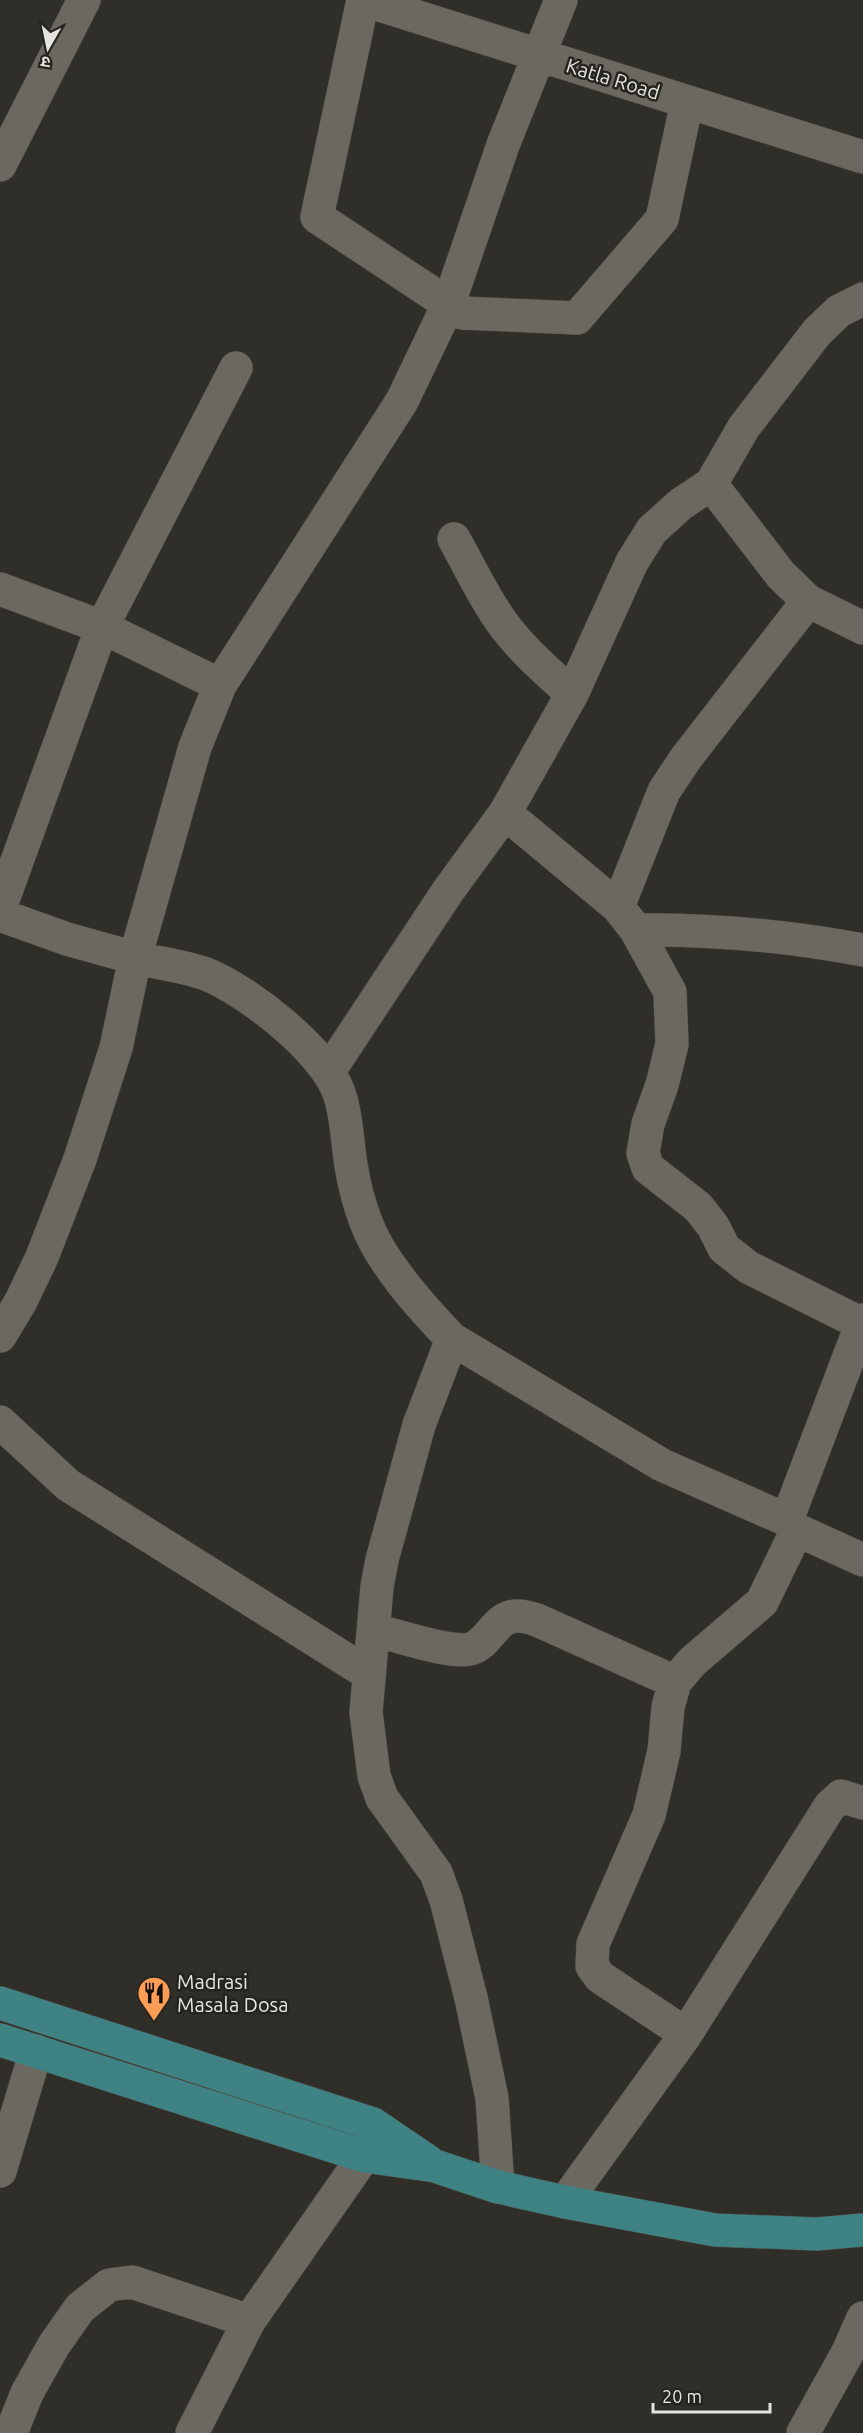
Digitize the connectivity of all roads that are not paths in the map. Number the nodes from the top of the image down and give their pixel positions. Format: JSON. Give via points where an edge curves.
{"nodes":[{"id":1,"x":84,"y":0,"type":"edge"},
{"id":2,"x":364,"y":0,"type":"edge"},
{"id":3,"x":561,"y":0,"type":"edge"},
{"id":4,"x":540,"y":57,"type":"junction"},
{"id":5,"x":687,"y":102,"type":"junction"},
{"id":6,"x":863,"y":157,"type":"edge"},
{"id":7,"x":0,"y":165,"type":"edge"},
{"id":8,"x":863,"y":299,"type":"edge"},
{"id":9,"x":449,"y":303,"type":"junction"},
{"id":10,"x":236,"y":368,"type":"dead end"},
{"id":11,"x":711,"y":484,"type":"junction"},
{"id":12,"x":454,"y":539,"type":"dead end"},
{"id":13,"x":0,"y":589,"type":"edge"},
{"id":14,"x":808,"y":602,"type":"junction"},
{"id":15,"x":102,"y":627,"type":"junction"},
{"id":16,"x":863,"y":628,"type":"edge"},
{"id":17,"x":220,"y":685,"type":"junction"},
{"id":18,"x":572,"y":694,"type":"junction"},
{"id":19,"x":505,"y":813,"type":"junction"},
{"id":20,"x":0,"y":908,"type":"edge"},
{"id":21,"x":0,"y":915,"type":"edge"},
{"id":22,"x":627,"y":918,"type":"junction"},
{"id":23,"x":863,"y":950,"type":"edge"},
{"id":24,"x":135,"y":958,"type":"junction"},
{"id":25,"x":329,"y":1071,"type":"junction"},
{"id":26,"x":862,"y":1322,"type":"edge"},
{"id":27,"x":0,"y":1336,"type":"edge"},
{"id":28,"x":452,"y":1339,"type":"junction"},
{"id":29,"x":0,"y":1422,"type":"edge"},
{"id":30,"x":792,"y":1525,"type":"junction"},
{"id":31,"x":863,"y":1560,"type":"edge"},
{"id":32,"x":374,"y":1630,"type":"junction"},
{"id":33,"x":369,"y":1674,"type":"junction"},
{"id":34,"x":675,"y":1682,"type":"junction"},
{"id":35,"x":863,"y":1803,"type":"edge"},
{"id":36,"x":0,"y":2003,"type":"edge"},
{"id":37,"x":686,"y":2034,"type":"junction"},
{"id":38,"x":0,"y":2040,"type":"edge"},
{"id":39,"x":36,"y":2051,"type":"junction"},
{"id":40,"x":364,"y":2156,"type":"junction"},
{"id":41,"x":435,"y":2166,"type":"junction"},
{"id":42,"x":0,"y":2170,"type":"edge"},
{"id":43,"x":498,"y":2187,"type":"junction"},
{"id":44,"x":565,"y":2202,"type":"junction"},
{"id":45,"x":863,"y":2230,"type":"edge"},
{"id":46,"x":863,"y":2318,"type":"edge"},
{"id":47,"x":249,"y":2321,"type":"junction"},
{"id":48,"x":11,"y":2433,"type":"edge"},
{"id":49,"x":192,"y":2433,"type":"edge"},
{"id":50,"x":803,"y":2433,"type":"edge"}],
"edges":[{"from":1,"to":7,"type":"street"},
{"from":2,"to":4,"type":"street","name":"Katla Road"},
{"from":2,"to":9,"type":"street","via":[[317,217]]},
{"from":3,"to":4,"type":"street"},
{"from":4,"to":5,"type":"street","name":"Katla Road"},
{"from":4,"to":9,"type":"street","via":[[503,145]]},
{"from":5,"to":6,"type":"street","name":"Katla Road"},
{"from":5,"to":9,"type":"street","via":[[662,219],[577,318],[462,312]]},
{"from":8,"to":11,"type":"street","via":[[839,310],[817,332],[744,427]]},
{"from":9,"to":17,"type":"street","via":[[402,401]]},
{"from":10,"to":15,"type":"street"},
{"from":11,"to":14,"type":"street","via":[[781,575]]},
{"from":11,"to":18,"type":"street","via":[[652,530],[632,562]]},
{"from":12,"to":18,"type":"street","via":[[508,631],[533,660]]},
{"from":13,"to":15,"type":"street"},
{"from":14,"to":16,"type":"street"},
{"from":14,"to":22,"type":"street","via":[[664,791]]},
{"from":15,"to":17,"type":"street"},
{"from":15,"to":20,"type":"street"},
{"from":17,"to":24,"type":"street","via":[[195,747]]},
{"from":18,"to":19,"type":"street"},
{"from":19,"to":22,"type":"street"},
{"from":19,"to":25,"type":"street","via":[[448,891]]},
{"from":21,"to":24,"type":"street"},
{"from":22,"to":23,"type":"street"},
{"from":22,"to":26,"type":"street","via":[[670,992],[672,1044],[648,1124],[643,1153],[648,1168],[698,1207],[724,1248],[748,1268]]},
{"from":24,"to":25,"type":"street","via":[[205,974],[228,985],[284,1025]]},
{"from":24,"to":27,"type":"street","via":[[116,1048],[81,1159],[42,1257]]},
{"from":25,"to":28,"type":"street","via":[[340,1094],[354,1184],[366,1225],[403,1283]]},
{"from":26,"to":30,"type":"street"},
{"from":28,"to":30,"type":"street","via":[[662,1465]]},
{"from":28,"to":32,"type":"street","via":[[401,1484],[382,1560]]},
{"from":29,"to":33,"type":"street","via":[[68,1485]]},
{"from":30,"to":31,"type":"street"},
{"from":30,"to":34,"type":"street","via":[[762,1602],[692,1662]]},
{"from":32,"to":33,"type":"street"},
{"from":32,"to":34,"type":"street","via":[[453,1650],[471,1649],[502,1620],[517,1615],[537,1620]]},
{"from":33,"to":43,"type":"street","via":[[366,1712],[374,1776],[382,1798],[436,1873],[459,1947],[492,2098]]},
{"from":34,"to":37,"type":"street","via":[[649,1815],[593,1944],[592,1966],[600,1977]]},
{"from":35,"to":37,"type":"street","via":[[841,1796],[830,1806]]},
{"from":36,"to":41,"type":"main road","via":[[373,2124]]},
{"from":37,"to":44,"type":"street"},
{"from":38,"to":39,"type":"main road"},
{"from":39,"to":40,"type":"main road"},
{"from":39,"to":42,"type":"street"},
{"from":40,"to":41,"type":"main road"},
{"from":40,"to":47,"type":"street"},
{"from":41,"to":43,"type":"main road"},
{"from":43,"to":44,"type":"main road"},
{"from":44,"to":45,"type":"main road","via":[[715,2230],[817,2234]]},
{"from":46,"to":50,"type":"street"},
{"from":47,"to":48,"type":"street","via":[[132,2282],[109,2284],[80,2308],[54,2345],[27,2393]]},
{"from":47,"to":49,"type":"street"}]}
